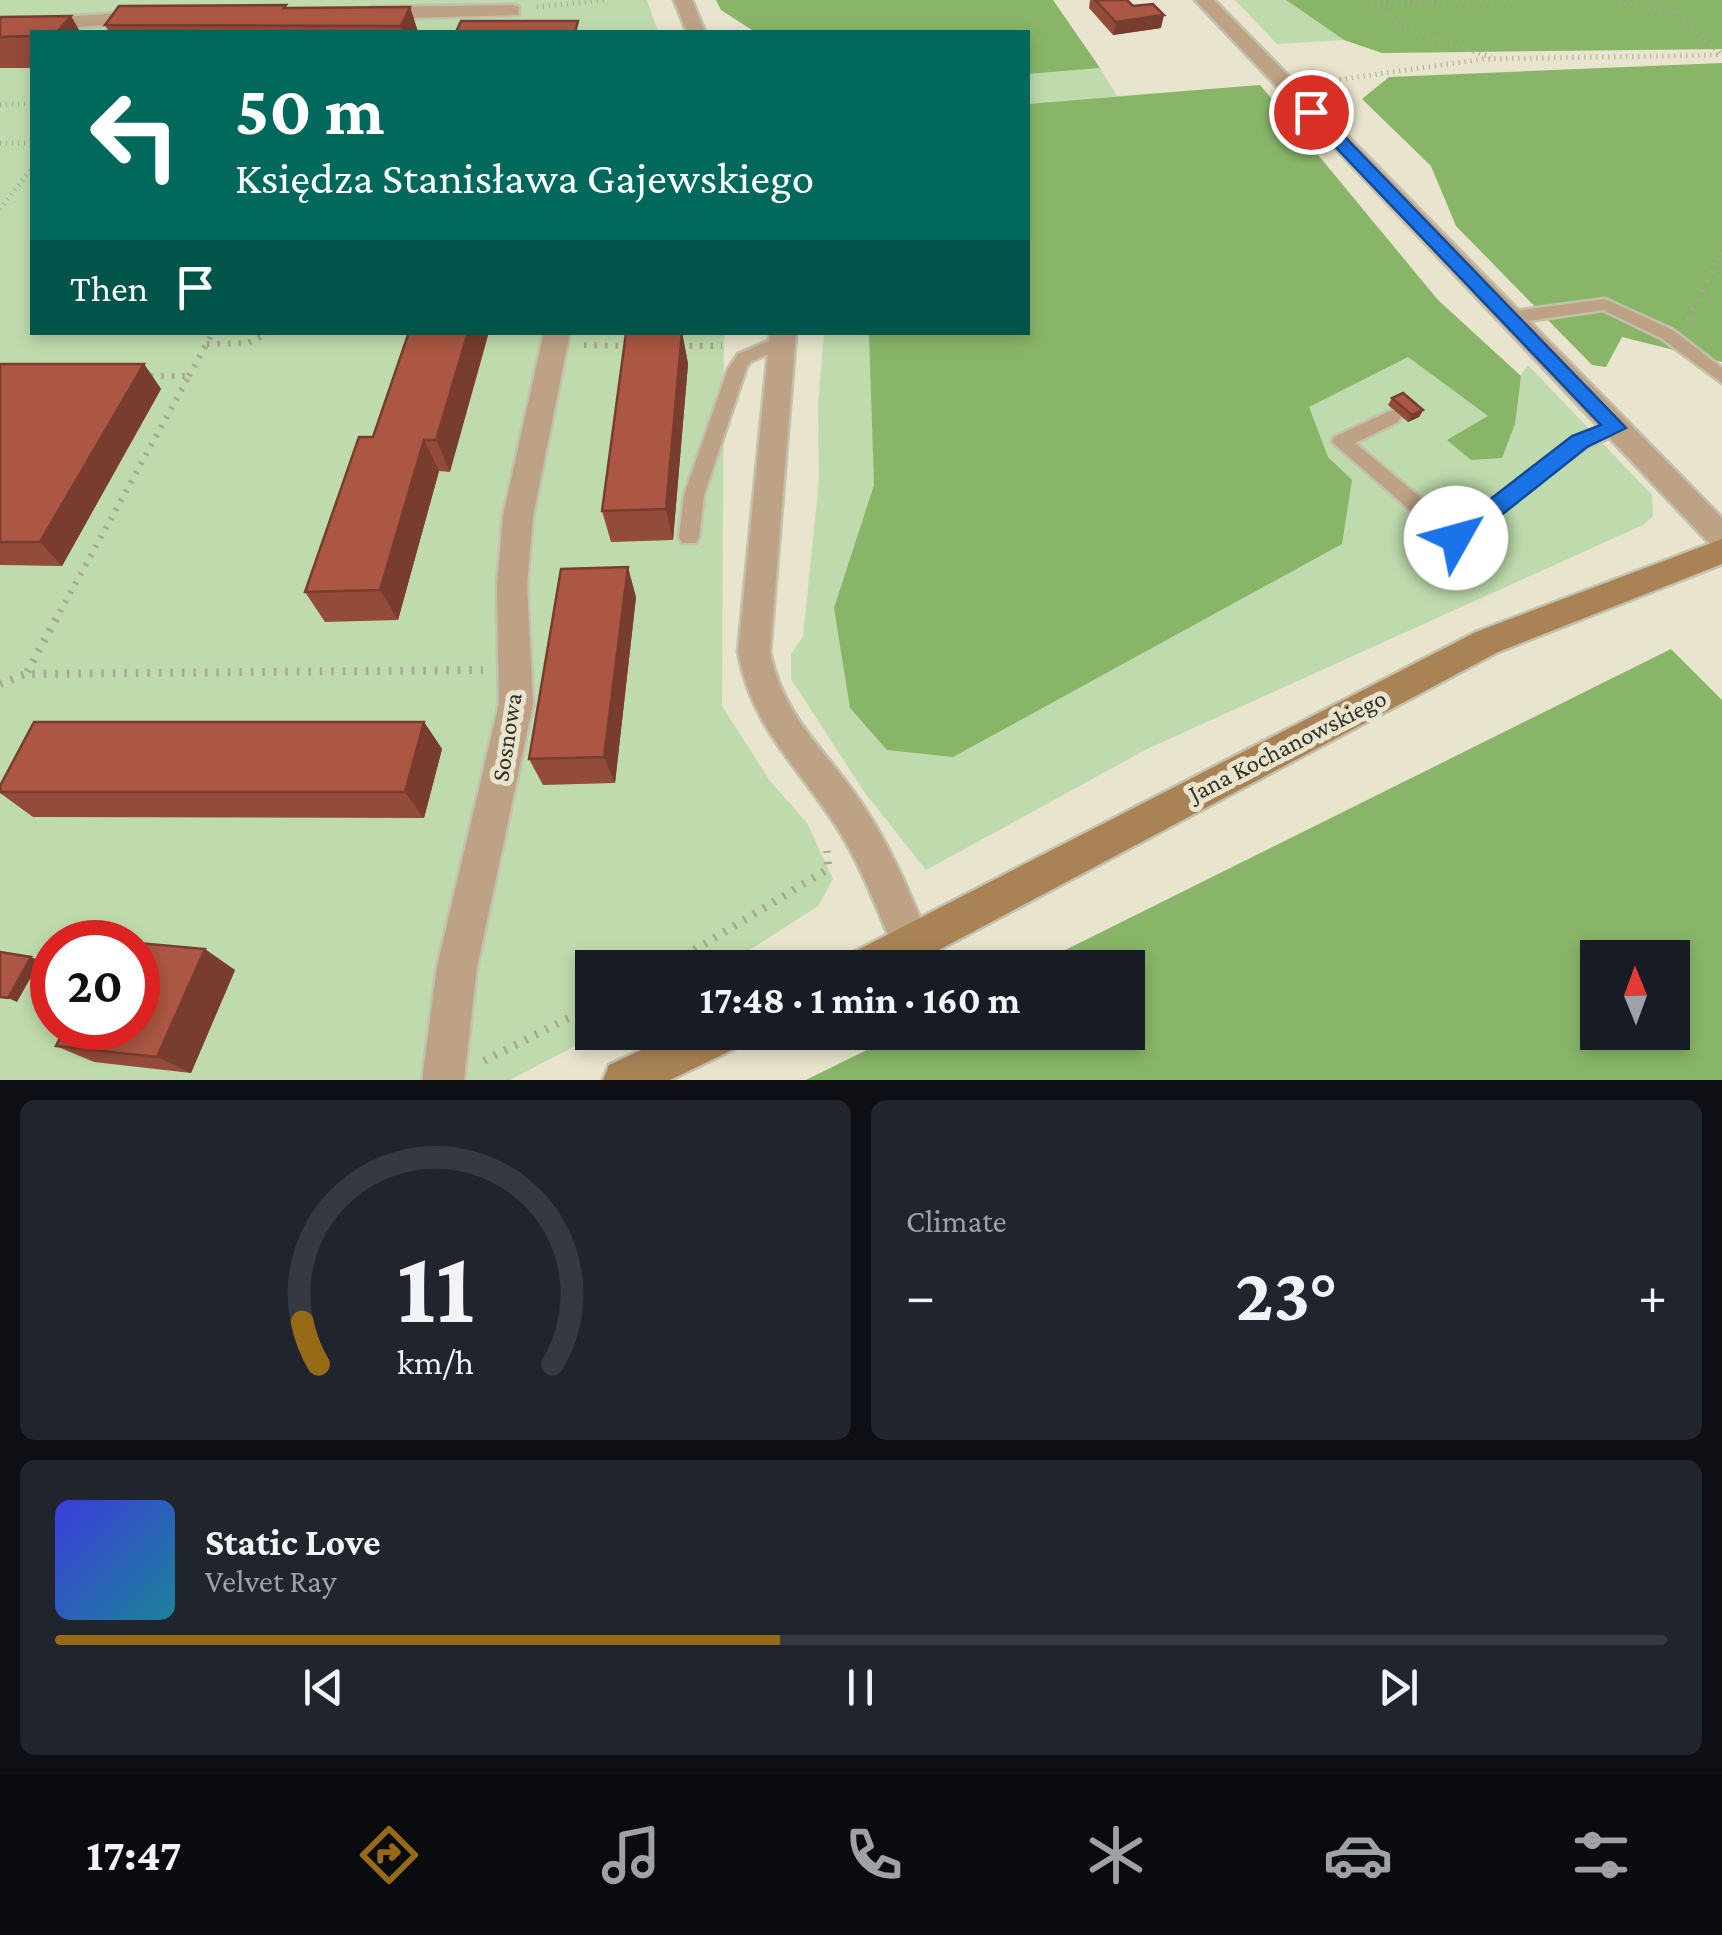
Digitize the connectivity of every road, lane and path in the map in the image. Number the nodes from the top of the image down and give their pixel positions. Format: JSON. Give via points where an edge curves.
{"nodes":[{"id":1,"x":606,"y":0,"type":"edge"},
{"id":2,"x":683,"y":0,"type":"edge"},
{"id":3,"x":1204,"y":0,"type":"edge"},
{"id":4,"x":1515,"y":0,"type":"edge"},
{"id":5,"x":1607,"y":0,"type":"edge"},
{"id":6,"x":1661,"y":0,"type":"edge"},
{"id":7,"x":1370,"y":1,"type":"edge"},
{"id":8,"x":520,"y":9,"type":"joint"},
{"id":9,"x":347,"y":14,"type":"edge"},
{"id":10,"x":1677,"y":14,"type":"junction"},
{"id":11,"x":178,"y":16,"type":"edge"},
{"id":12,"x":0,"y":26,"type":"edge"},
{"id":13,"x":695,"y":30,"type":"edge"},
{"id":14,"x":1722,"y":55,"type":"edge"},
{"id":15,"x":1497,"y":59,"type":"junction"},
{"id":16,"x":1316,"y":83,"type":"dead end"},
{"id":17,"x":30,"y":103,"type":"edge"},
{"id":18,"x":0,"y":105,"type":"edge"},
{"id":19,"x":0,"y":143,"type":"edge"},
{"id":20,"x":30,"y":144,"type":"edge"},
{"id":21,"x":30,"y":171,"type":"edge"},
{"id":22,"x":0,"y":209,"type":"edge"},
{"id":23,"x":1722,"y":252,"type":"edge"},
{"id":24,"x":1508,"y":318,"type":"junction"},
{"id":25,"x":1667,"y":334,"type":"junction"},
{"id":26,"x":212,"y":335,"type":"edge"},
{"id":27,"x":264,"y":335,"type":"edge"},
{"id":28,"x":556,"y":335,"type":"edge"},
{"id":29,"x":783,"y":337,"type":"edge"},
{"id":30,"x":207,"y":344,"type":"junction"},
{"id":31,"x":608,"y":345,"type":"dead end"},
{"id":32,"x":638,"y":346,"type":"edge"},
{"id":33,"x":673,"y":346,"type":"edge"},
{"id":34,"x":738,"y":346,"type":"dead end"},
{"id":35,"x":132,"y":376,"type":"edge"},
{"id":36,"x":189,"y":376,"type":"junction"},
{"id":37,"x":1722,"y":377,"type":"edge"},
{"id":38,"x":1392,"y":417,"type":"dead end"},
{"id":39,"x":1616,"y":428,"type":"junction"},
{"id":40,"x":689,"y":537,"type":"dead end"},
{"id":41,"x":1722,"y":538,"type":"edge"},
{"id":42,"x":1722,"y":551,"type":"edge"},
{"id":43,"x":504,"y":670,"type":"dead end"},
{"id":44,"x":26,"y":674,"type":"junction"},
{"id":45,"x":0,"y":684,"type":"edge"},
{"id":46,"x":912,"y":945,"type":"junction"},
{"id":47,"x":902,"y":950,"type":"edge"},
{"id":48,"x":575,"y":1014,"type":"edge"},
{"id":49,"x":688,"y":1050,"type":"edge"},
{"id":50,"x":443,"y":1079,"type":"edge"},
{"id":51,"x":624,"y":1080,"type":"edge"}],
"edges":[{"from":1,"to":8,"type":"path"},
{"from":2,"to":13,"type":"street"},
{"from":3,"to":24,"type":"street"},
{"from":4,"to":7,"type":"path"},
{"from":5,"to":10,"type":"path"},
{"from":6,"to":10,"type":"path"},
{"from":7,"to":15,"type":"path","via":[[1403,28]]},
{"from":8,"to":9,"type":"street"},
{"from":10,"to":14,"type":"path"},
{"from":11,"to":12,"type":"street"},
{"from":14,"to":15,"type":"path"},
{"from":15,"to":16,"type":"path"},
{"from":17,"to":18,"type":"path"},
{"from":19,"to":20,"type":"path"},
{"from":21,"to":22,"type":"path"},
{"from":23,"to":25,"type":"path","via":[[1685,327]]},
{"from":24,"to":25,"type":"lane","via":[[1605,304]]},
{"from":24,"to":39,"type":"street"},
{"from":25,"to":37,"type":"lane"},
{"from":26,"to":30,"type":"path"},
{"from":27,"to":30,"type":"path","via":[[248,343]]},
{"from":28,"to":50,"type":"street","name":"Sosnowa","via":[[518,516],[512,584],[516,704],[457,967]]},
{"from":29,"to":40,"type":"lane","via":[[744,358],[738,369],[694,495]]},
{"from":29,"to":46,"type":"street","via":[[754,652],[758,682],[772,717],[844,807]]},
{"from":30,"to":36,"type":"path"},
{"from":31,"to":32,"type":"path"},
{"from":33,"to":34,"type":"path"},
{"from":35,"to":36,"type":"path"},
{"from":36,"to":44,"type":"path"},
{"from":38,"to":39,"type":"lane","via":[[1341,442],[1456,538],[1580,442]]},
{"from":39,"to":41,"type":"street"},
{"from":42,"to":46,"type":"main road","name":"Jana Kochanowskiego","via":[[1487,642]]},
{"from":43,"to":44,"type":"path"},
{"from":44,"to":45,"type":"path"},
{"from":46,"to":47,"type":"main road","name":"Jana Kochanowskiego"},
{"from":48,"to":50,"type":"path"},
{"from":49,"to":51,"type":"main road"}]}
